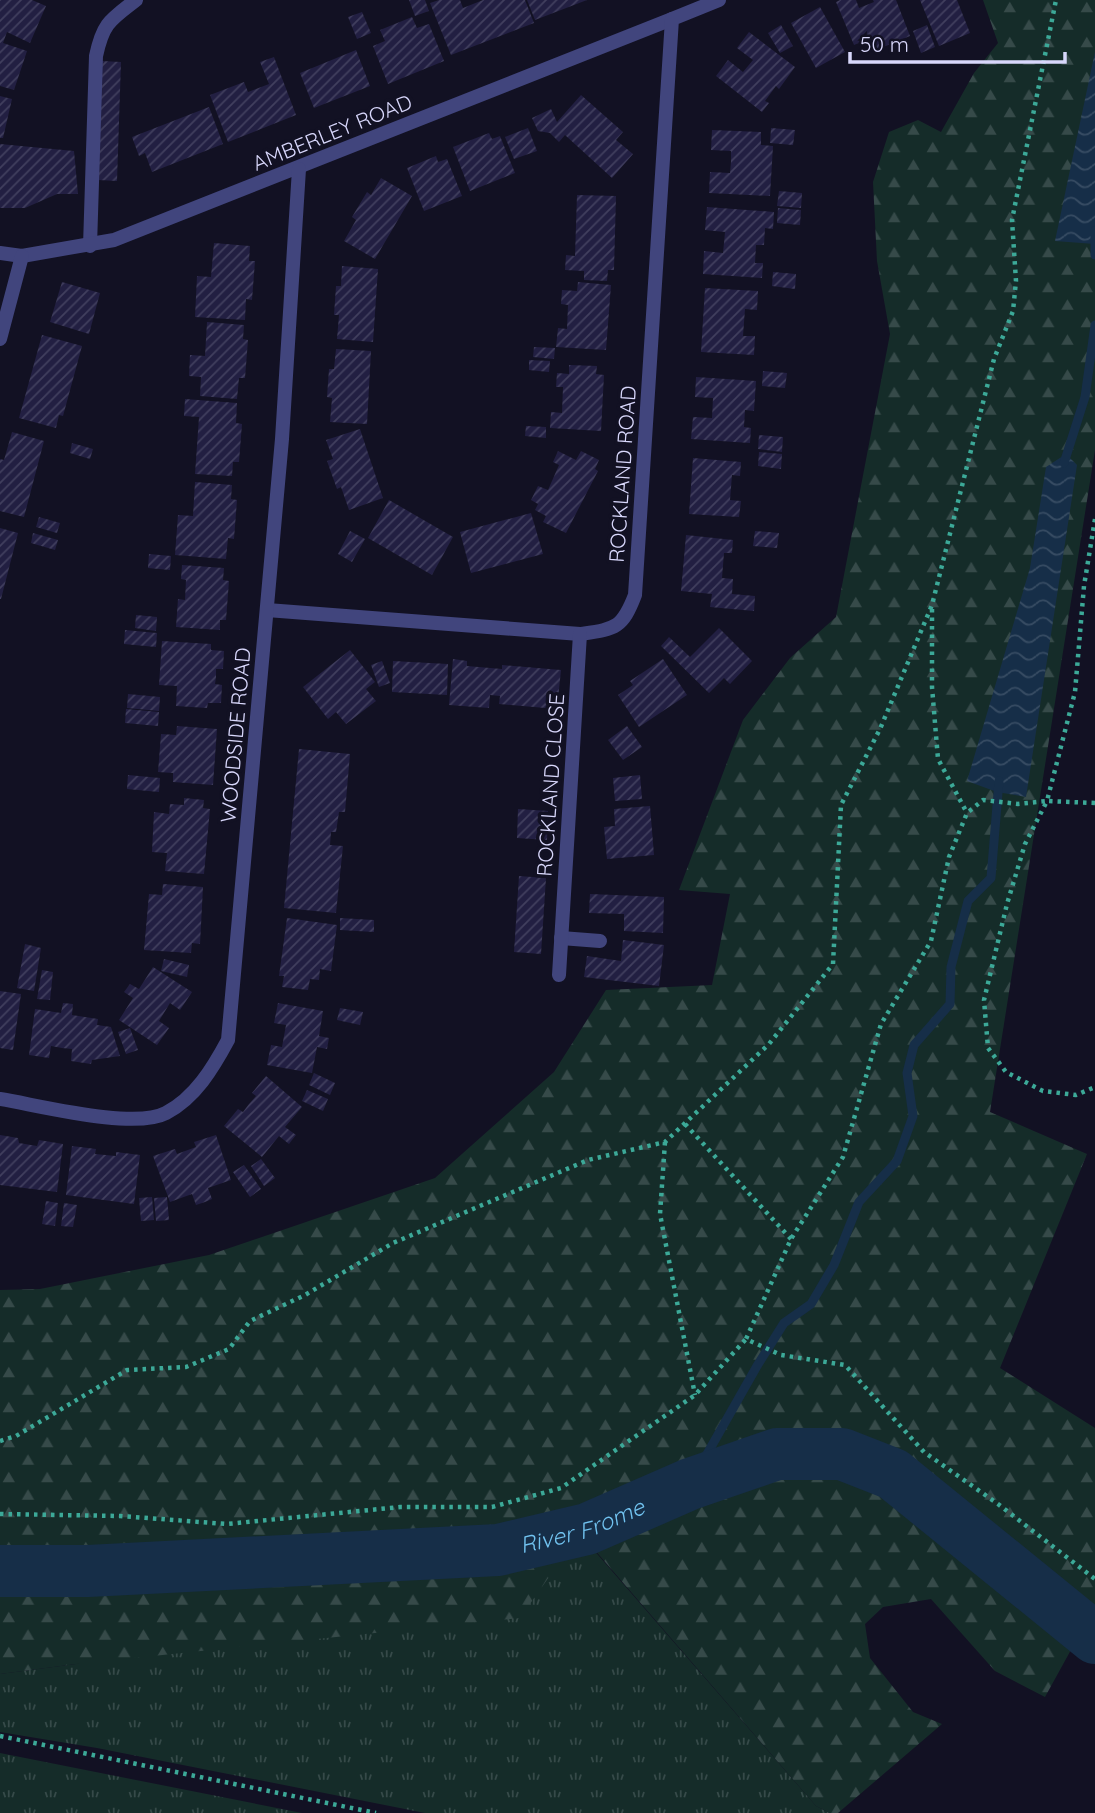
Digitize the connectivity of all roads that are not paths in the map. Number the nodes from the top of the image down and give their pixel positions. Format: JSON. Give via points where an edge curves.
{"nodes":[{"id":1,"x":136,"y":0,"type":"edge"},
{"id":2,"x":719,"y":0,"type":"edge"},
{"id":3,"x":673,"y":19,"type":"junction"},
{"id":4,"x":299,"y":169,"type":"junction"},
{"id":5,"x":90,"y":246,"type":"junction"},
{"id":6,"x":0,"y":253,"type":"edge"},
{"id":7,"x":22,"y":256,"type":"junction"},
{"id":8,"x":0,"y":340,"type":"edge"},
{"id":9,"x":268,"y":610,"type":"junction"},
{"id":10,"x":580,"y":634,"type":"junction"},
{"id":11,"x":561,"y":938,"type":"junction"},
{"id":12,"x":600,"y":941,"type":"dead end"},
{"id":13,"x":559,"y":975,"type":"dead end"},
{"id":14,"x":0,"y":1099,"type":"edge"}],
"edges":[{"from":1,"to":5,"type":"street","via":[[101,33],[96,56]]},
{"from":2,"to":3,"type":"street"},
{"from":3,"to":4,"type":"street","name":"AMBERLEY ROAD"},
{"from":3,"to":10,"type":"street","name":"ROCKLAND ROAD","via":[[635,596],[627,617],[611,630]]},
{"from":4,"to":5,"type":"street","name":"AMBERLEY ROAD"},
{"from":4,"to":9,"type":"street","name":"WOODSIDE ROAD"},
{"from":5,"to":7,"type":"street","name":"AMBERLEY ROAD"},
{"from":6,"to":7,"type":"street","name":"AMBERLEY ROAD"},
{"from":7,"to":8,"type":"street"},
{"from":9,"to":10,"type":"street","name":"ROCKLAND ROAD"},
{"from":9,"to":14,"type":"street","name":"WOODSIDE ROAD","via":[[228,1040],[213,1070],[164,1114],[125,1120]]},
{"from":10,"to":11,"type":"street","name":"ROCKLAND CLOSE"},
{"from":11,"to":12,"type":"street"},
{"from":11,"to":13,"type":"street","name":"ROCKLAND CLOSE"}]}
